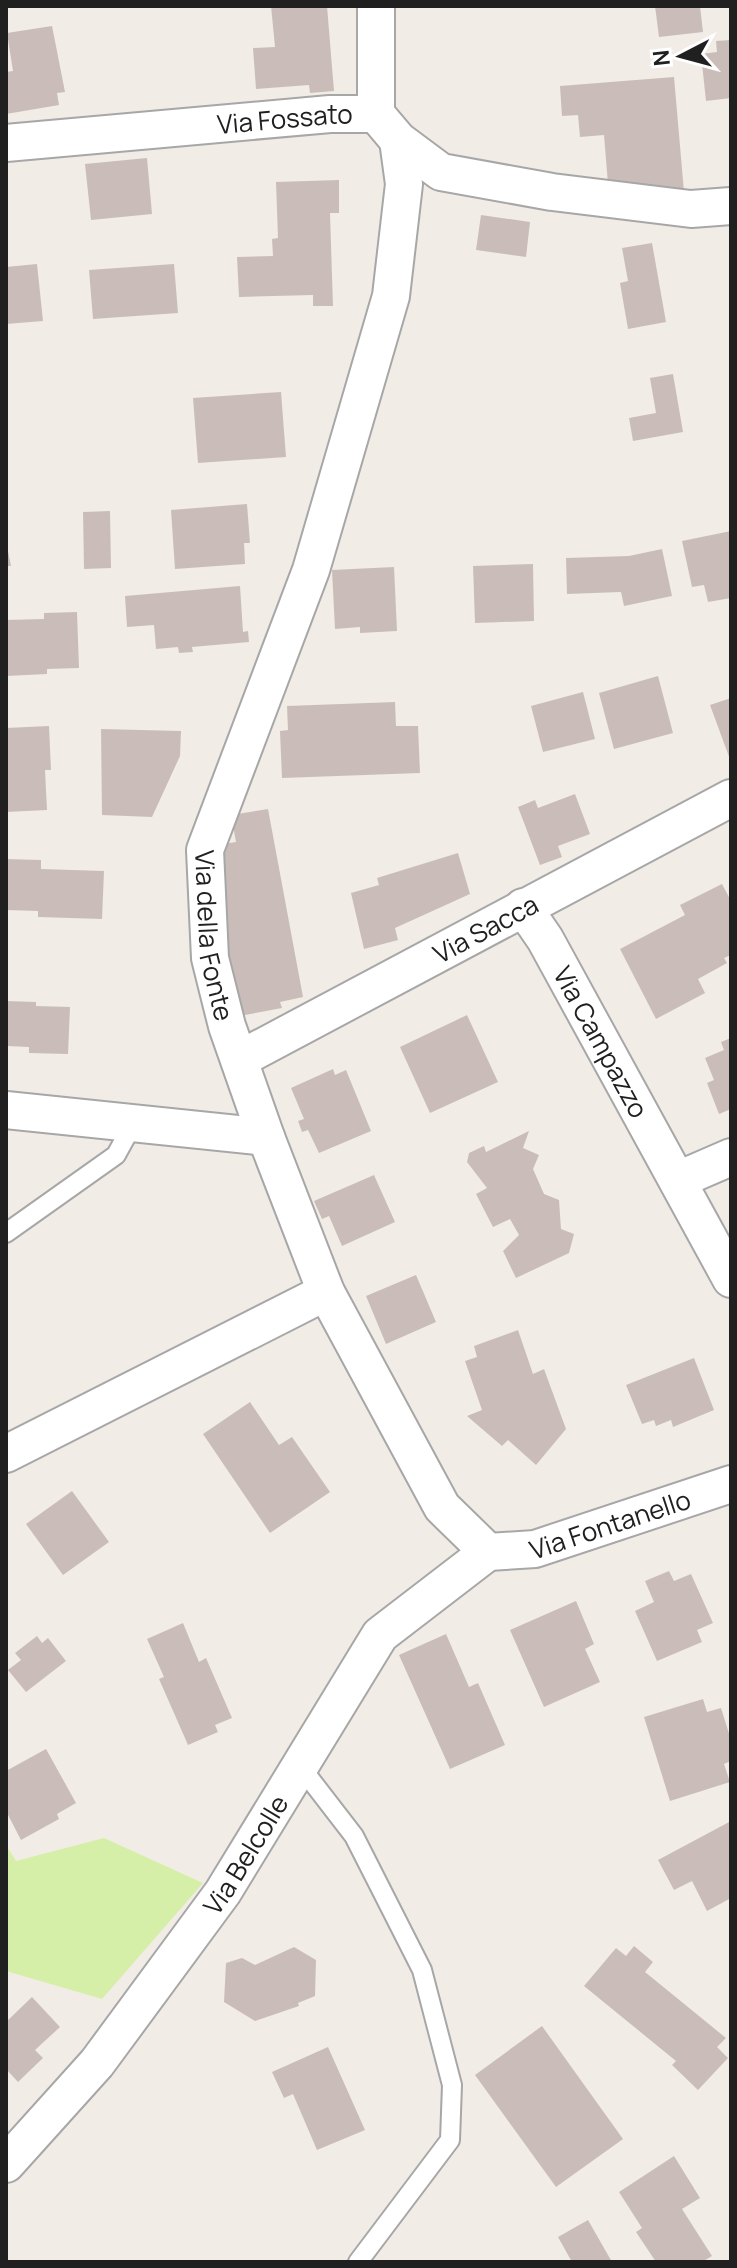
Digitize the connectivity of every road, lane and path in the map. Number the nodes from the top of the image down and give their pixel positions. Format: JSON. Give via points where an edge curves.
{"nodes":[{"id":1,"x":376,"y":6,"type":"edge"},
{"id":2,"x":387,"y":127,"type":"junction"},
{"id":3,"x":6,"y":143,"type":"edge"},
{"id":4,"x":731,"y":206,"type":"edge"},
{"id":5,"x":731,"y":798,"type":"edge"},
{"id":6,"x":523,"y":907,"type":"junction"},
{"id":7,"x":240,"y":1059,"type":"junction"},
{"id":8,"x":6,"y":1110,"type":"edge"},
{"id":9,"x":133,"y":1124,"type":"junction"},
{"id":10,"x":266,"y":1137,"type":"junction"},
{"id":11,"x":731,"y":1157,"type":"edge"},
{"id":12,"x":678,"y":1180,"type":"junction"},
{"id":13,"x":6,"y":1233,"type":"edge"},
{"id":14,"x":731,"y":1279,"type":"edge"},
{"id":15,"x":326,"y":1292,"type":"junction"},
{"id":16,"x":6,"y":1454,"type":"edge"},
{"id":17,"x":731,"y":1484,"type":"edge"},
{"id":18,"x":488,"y":1552,"type":"junction"},
{"id":19,"x":300,"y":1766,"type":"junction"},
{"id":20,"x":6,"y":2164,"type":"edge"},
{"id":21,"x":358,"y":2262,"type":"edge"}],
"edges":[{"from":1,"to":2,"type":"street","name":"Via della Fonte"},
{"from":2,"to":3,"type":"street","name":"Via Fossato","via":[[330,114]]},
{"from":2,"to":4,"type":"street","via":[[441,172],[691,209]]},
{"from":2,"to":7,"type":"street","name":"Via della Fonte","via":[[404,184],[391,296],[311,570],[205,850],[210,958]]},
{"from":5,"to":6,"type":"street","name":"Via Sacca"},
{"from":6,"to":7,"type":"street","name":"Via Sacca"},
{"from":6,"to":12,"type":"street","name":"Via Campazzo"},
{"from":7,"to":10,"type":"street","name":"Via della Fonte"},
{"from":8,"to":9,"type":"street"},
{"from":9,"to":10,"type":"street"},
{"from":9,"to":13,"type":"lane","via":[[116,1155]]},
{"from":10,"to":15,"type":"street","name":"Via della Fonte"},
{"from":11,"to":12,"type":"street"},
{"from":12,"to":14,"type":"street","name":"Via Campazzo"},
{"from":15,"to":16,"type":"street"},
{"from":15,"to":18,"type":"street","name":"Via della Fonte","via":[[442,1507]]},
{"from":17,"to":18,"type":"street","name":"Via Fontanello","via":[[535,1549]]},
{"from":18,"to":19,"type":"street","name":"Via Belcolle","via":[[380,1635]]},
{"from":19,"to":20,"type":"street","name":"Via Belcolle","via":[[223,1892],[97,2063]]},
{"from":19,"to":21,"type":"lane","via":[[354,1836],[422,1970],[452,2085],[450,2140]]}]}
